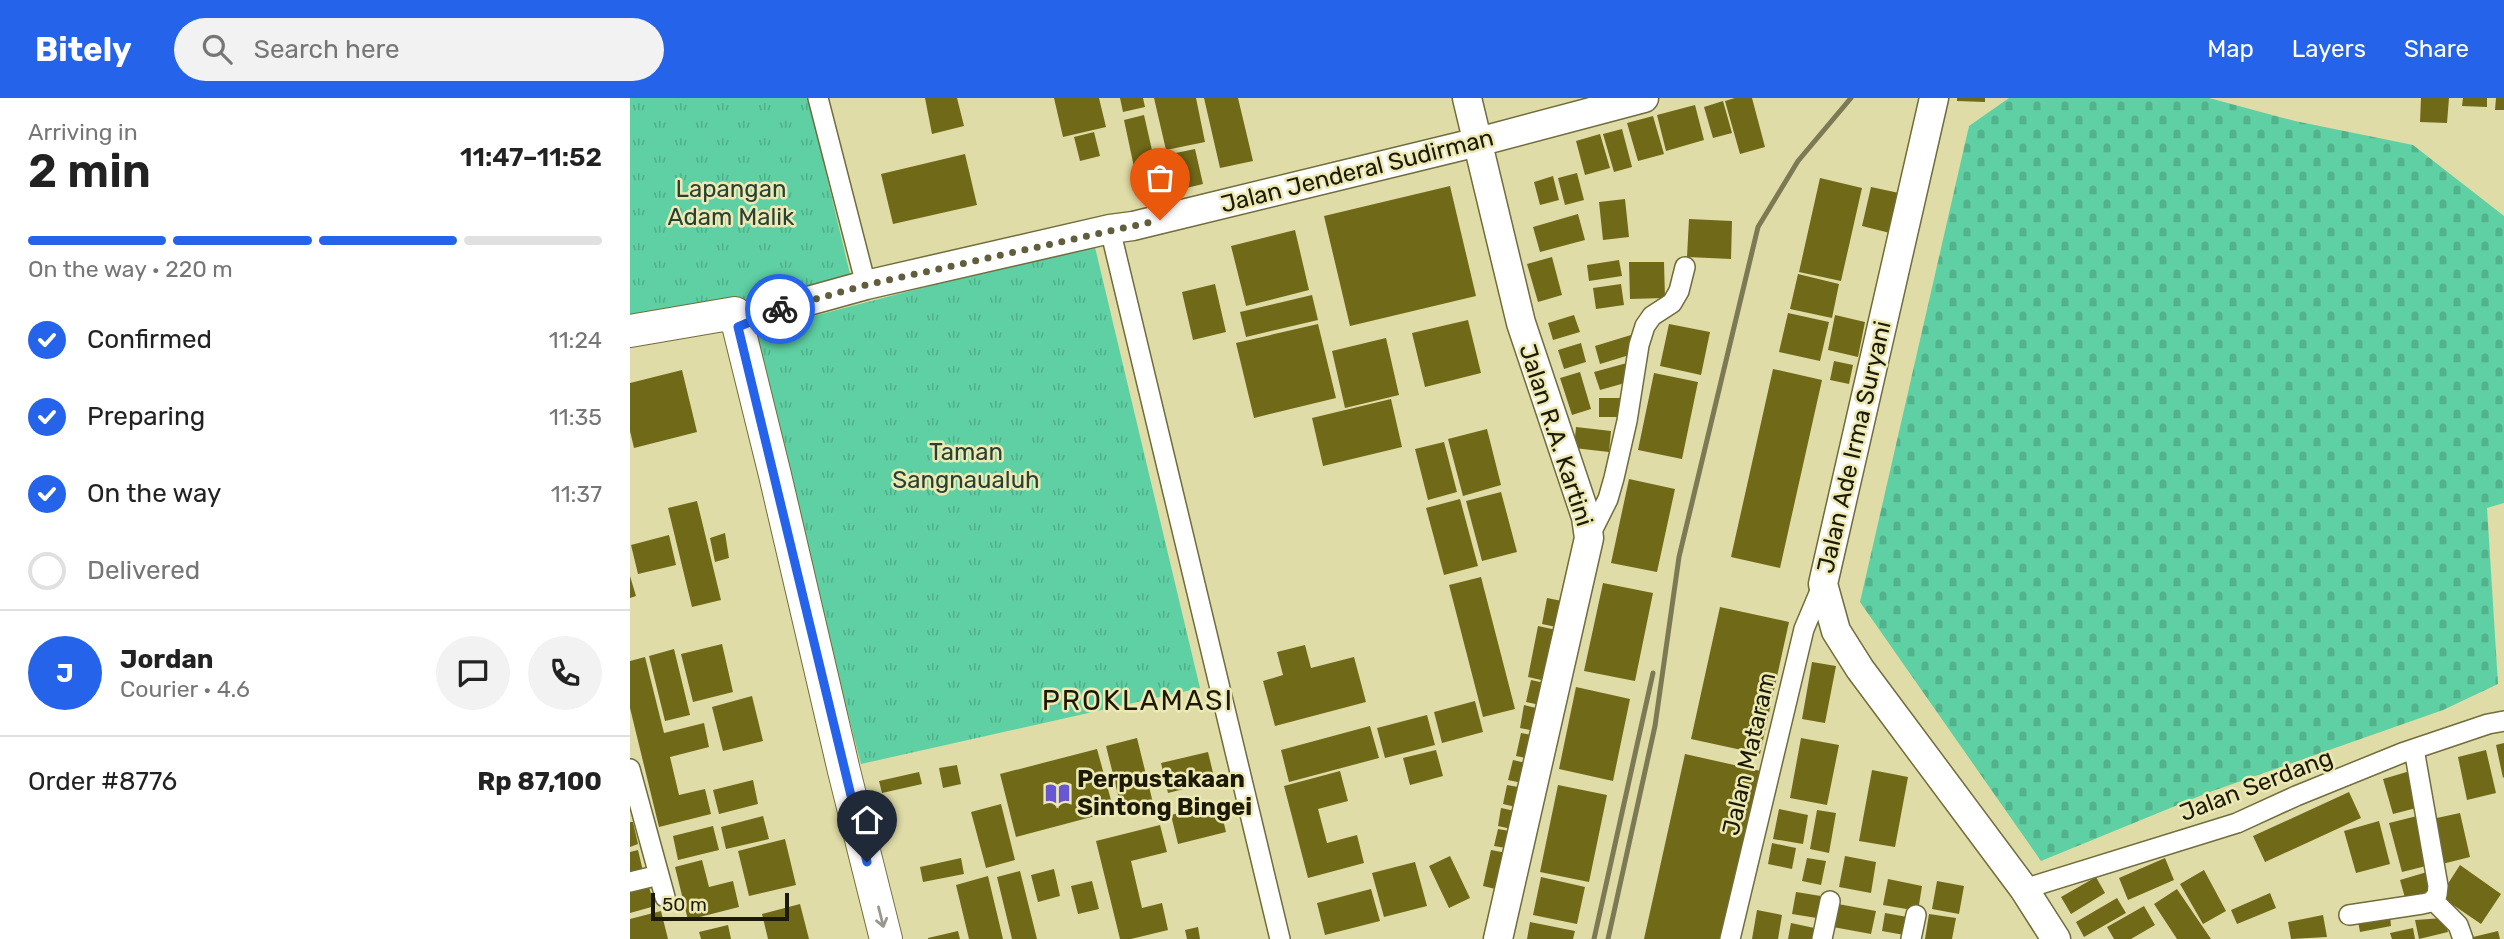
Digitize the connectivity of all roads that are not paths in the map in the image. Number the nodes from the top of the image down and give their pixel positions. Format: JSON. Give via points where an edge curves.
{"nodes":[{"id":1,"x":818,"y":98,"type":"edge"},
{"id":2,"x":1467,"y":98,"type":"edge"},
{"id":3,"x":1644,"y":98,"type":"edge"},
{"id":4,"x":1934,"y":98,"type":"edge"},
{"id":5,"x":1478,"y":142,"type":"junction"},
{"id":6,"x":1111,"y":229,"type":"junction"},
{"id":7,"x":1685,"y":267,"type":"dead end"},
{"id":8,"x":866,"y":285,"type":"junction"},
{"id":9,"x":736,"y":320,"type":"junction"},
{"id":10,"x":631,"y":334,"type":"edge"},
{"id":11,"x":1588,"y":538,"type":"junction"},
{"id":12,"x":1823,"y":584,"type":"junction"},
{"id":13,"x":2504,"y":721,"type":"edge"},
{"id":14,"x":2414,"y":749,"type":"junction"},
{"id":15,"x":630,"y":769,"type":"edge"},
{"id":16,"x":659,"y":875,"type":"junction"},
{"id":17,"x":630,"y":882,"type":"edge"},
{"id":18,"x":2024,"y":889,"type":"junction"},
{"id":19,"x":665,"y":897,"type":"dead end"},
{"id":20,"x":2433,"y":900,"type":"junction"},
{"id":21,"x":1830,"y":901,"type":"dead end"},
{"id":22,"x":1916,"y":915,"type":"dead end"},
{"id":23,"x":2349,"y":915,"type":"dead end"},
{"id":24,"x":1496,"y":938,"type":"edge"},
{"id":25,"x":886,"y":939,"type":"edge"},
{"id":26,"x":1280,"y":939,"type":"edge"},
{"id":27,"x":1730,"y":939,"type":"edge"},
{"id":28,"x":1822,"y":939,"type":"edge"},
{"id":29,"x":1910,"y":939,"type":"edge"},
{"id":30,"x":2056,"y":939,"type":"edge"},
{"id":31,"x":2463,"y":939,"type":"edge"}],
"edges":[{"from":1,"to":8,"type":"street"},
{"from":2,"to":5,"type":"main road","name":"Jalan R.A. Kartini"},
{"from":3,"to":5,"type":"main road","name":"Jalan Jenderal Sudirman"},
{"from":4,"to":12,"type":"main road","name":"Jalan Ade Irma Suryani"},
{"from":5,"to":6,"type":"main road","name":"Jalan Jenderal Sudirman"},
{"from":5,"to":11,"type":"main road","name":"Jalan R.A. Kartini","via":[[1521,323],[1586,517]]},
{"from":6,"to":8,"type":"main road","name":"Jalan Jenderal Sudirman"},
{"from":6,"to":26,"type":"street"},
{"from":7,"to":11,"type":"street","via":[[1672,303],[1645,326],[1614,478]]},
{"from":8,"to":9,"type":"main road","name":"Jalan Jenderal Sudirman"},
{"from":9,"to":10,"type":"main road","name":"Jalan Jenderal Sudirman"},
{"from":9,"to":25,"type":"main road","one_way":true},
{"from":11,"to":24,"type":"main road","name":"Jalan R.A. Kartini"},
{"from":12,"to":18,"type":"main road","name":"Jalan Ade Irma Suryani","via":[[1836,631],[1860,669]]},
{"from":12,"to":27,"type":"street","name":"Jalan Mataram","via":[[1804,629]]},
{"from":13,"to":14,"type":"street","name":"Jalan Serdang"},
{"from":14,"to":18,"type":"street","name":"Jalan Serdang","via":[[2237,823]]},
{"from":14,"to":20,"type":"street","via":[[2434,852],[2438,886]]},
{"from":15,"to":16,"type":"street"},
{"from":16,"to":17,"type":"street"},
{"from":16,"to":19,"type":"street"},
{"from":18,"to":30,"type":"main road","name":"Jalan Ade Irma Suryani"},
{"from":20,"to":23,"type":"street"},
{"from":20,"to":31,"type":"street","via":[[2451,916]]},
{"from":21,"to":28,"type":"street"},
{"from":22,"to":29,"type":"street"}]}
